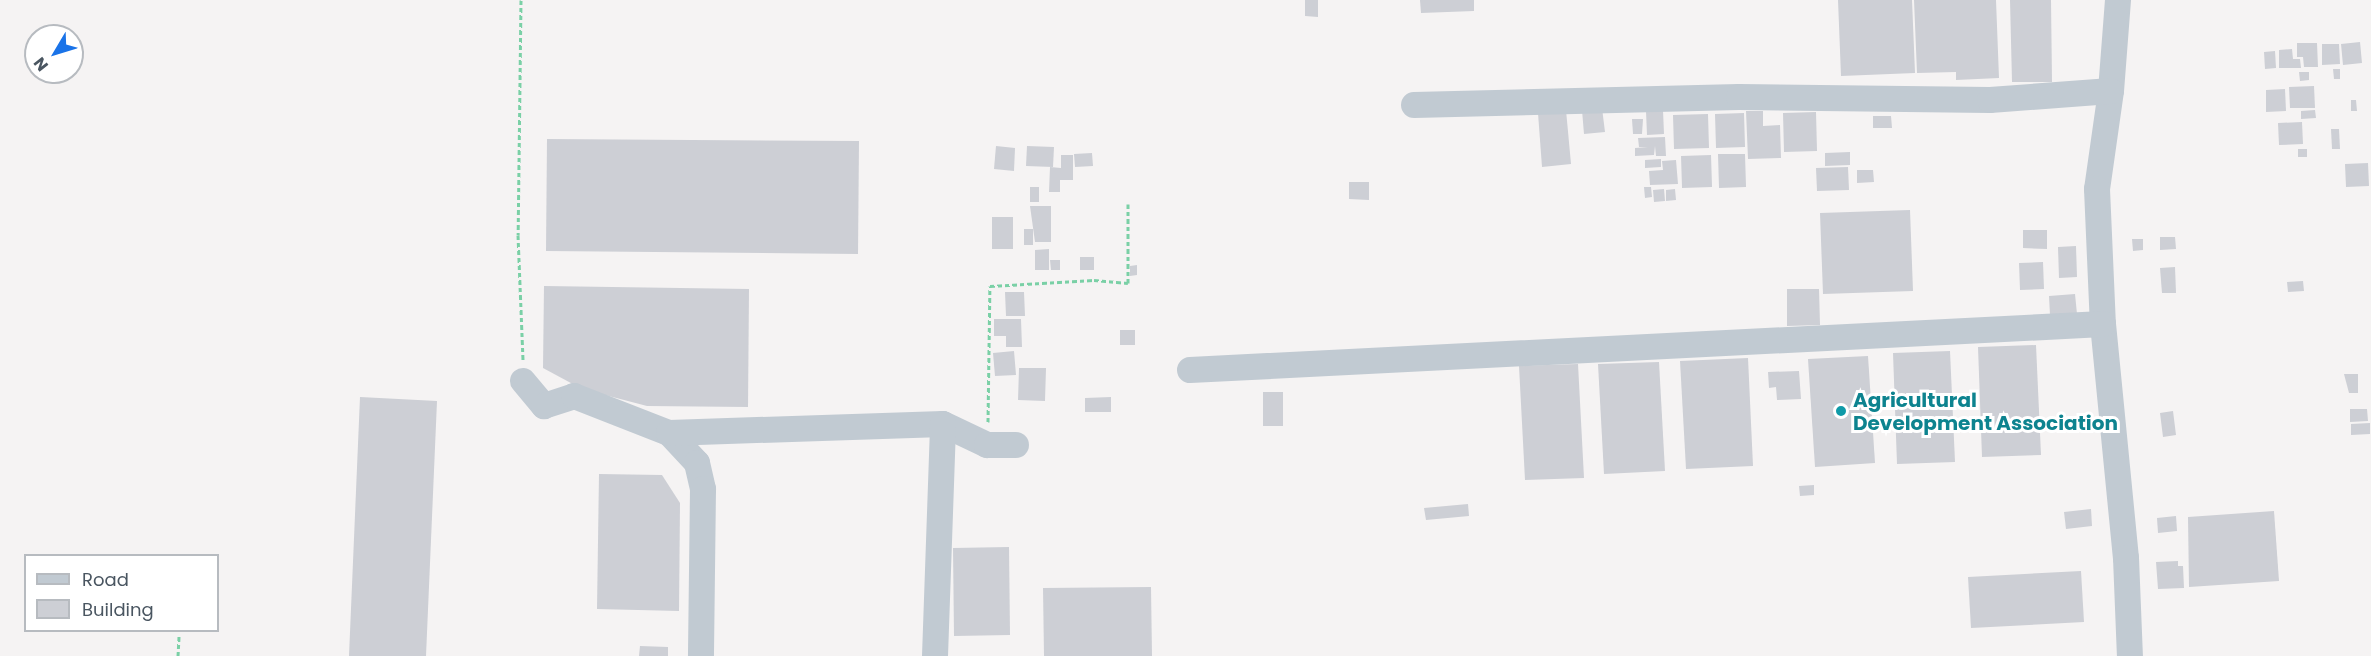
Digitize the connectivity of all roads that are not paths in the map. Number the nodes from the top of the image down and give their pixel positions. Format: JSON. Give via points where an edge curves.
{"nodes":[{"id":1,"x":2118,"y":0,"type":"edge"},
{"id":2,"x":2111,"y":91,"type":"junction"},
{"id":3,"x":1414,"y":105,"type":"dead end"},
{"id":4,"x":2103,"y":324,"type":"junction"},
{"id":5,"x":1190,"y":370,"type":"dead end"},
{"id":6,"x":523,"y":381,"type":"road end"},
{"id":7,"x":943,"y":424,"type":"junction"},
{"id":8,"x":669,"y":434,"type":"junction"},
{"id":9,"x":1016,"y":445,"type":"dead end"},
{"id":10,"x":701,"y":656,"type":"edge"},
{"id":11,"x":935,"y":656,"type":"edge"},
{"id":12,"x":2130,"y":656,"type":"edge"}],
"edges":[{"from":1,"to":2,"type":"street"},
{"from":2,"to":3,"type":"street","via":[[1990,100],[1739,97]]},
{"from":2,"to":4,"type":"street","via":[[2097,189]]},
{"from":4,"to":5,"type":"street"},
{"from":4,"to":12,"type":"street","via":[[2126,558]]},
{"from":6,"to":8,"type":"street","via":[[544,406],[574,396]]},
{"from":7,"to":8,"type":"street"},
{"from":7,"to":9,"type":"street","via":[[987,445]]},
{"from":7,"to":11,"type":"street"},
{"from":8,"to":10,"type":"street","via":[[697,464],[703,489]]}]}
